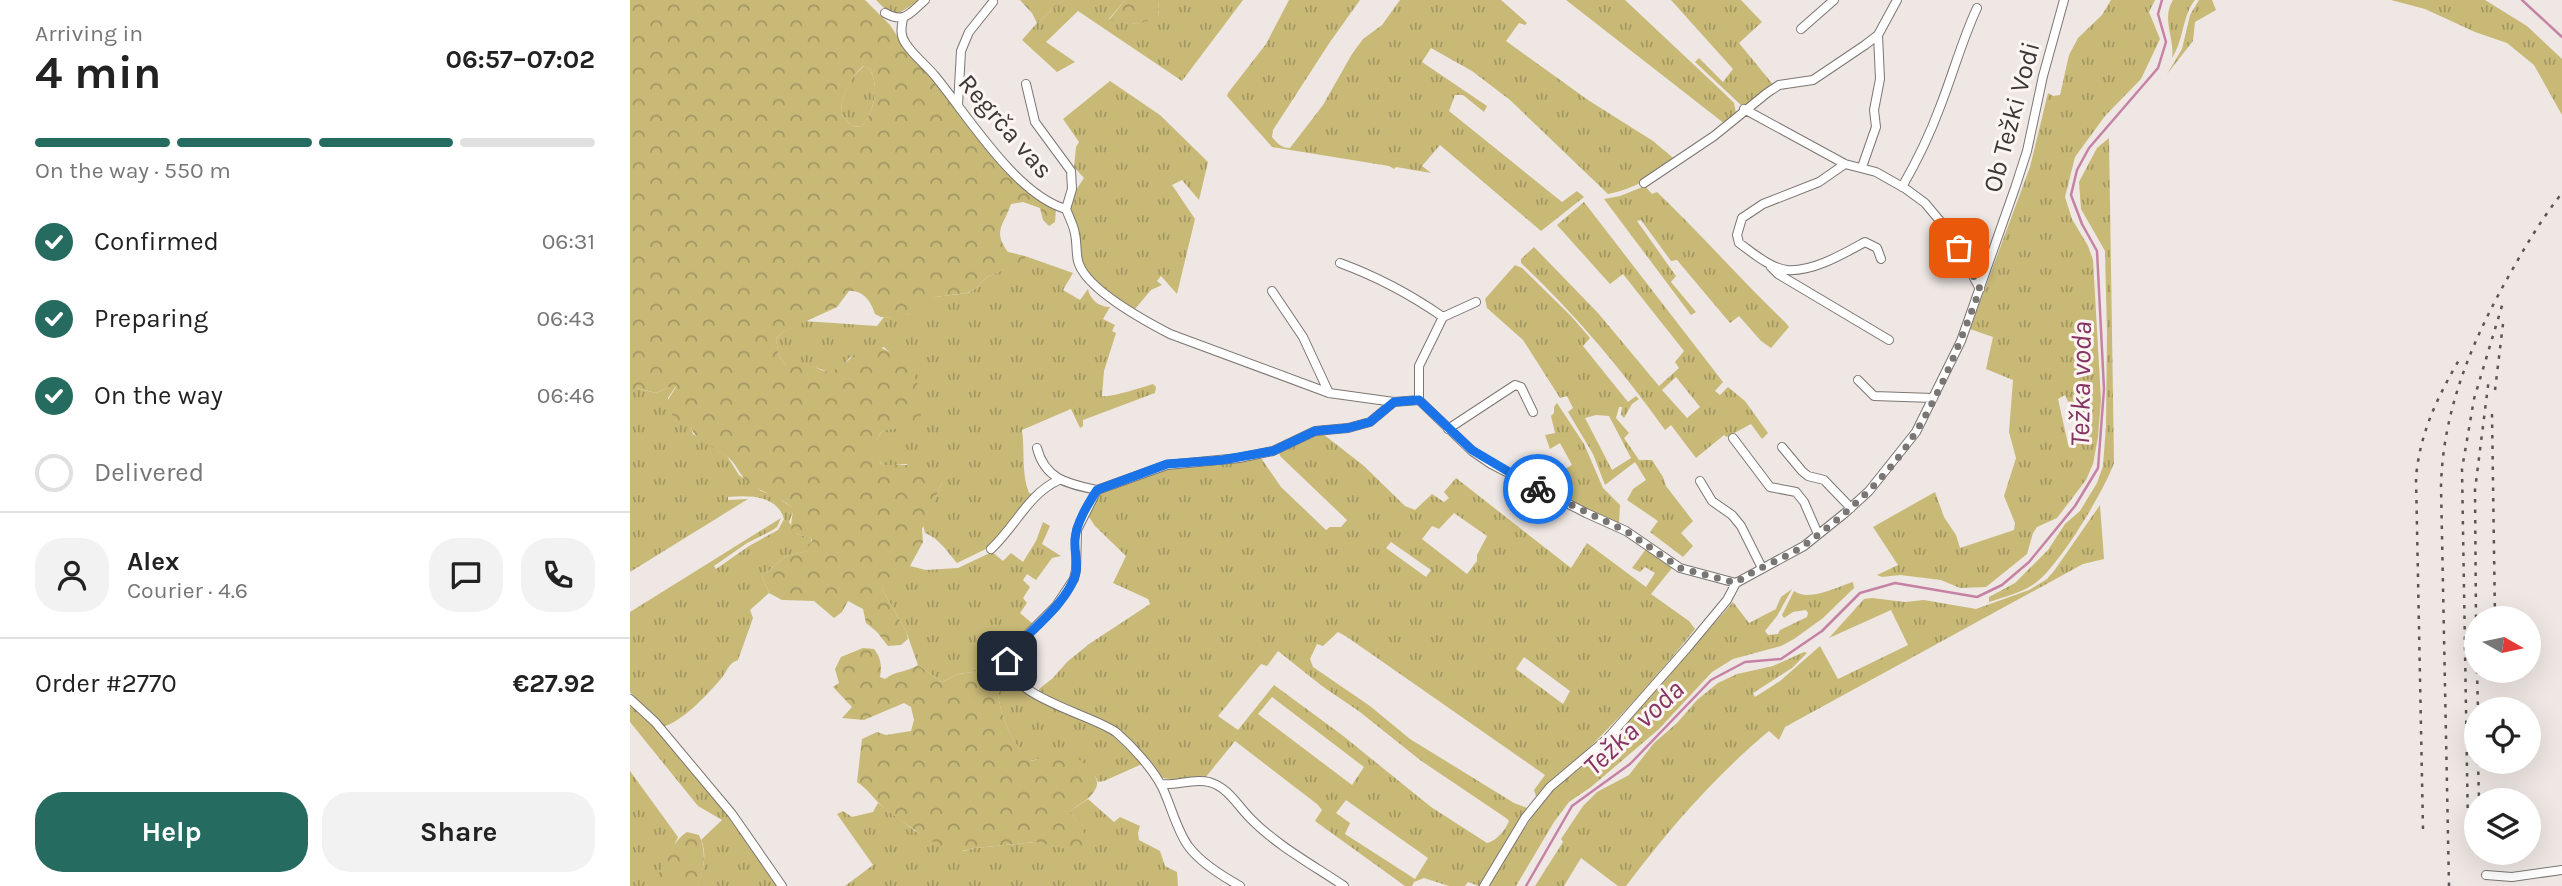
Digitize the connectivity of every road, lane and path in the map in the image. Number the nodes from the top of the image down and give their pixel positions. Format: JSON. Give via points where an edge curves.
{"nodes":[{"id":1,"x":925,"y":0,"type":"edge"},
{"id":2,"x":1834,"y":0,"type":"edge"},
{"id":3,"x":1897,"y":0,"type":"edge"},
{"id":4,"x":2064,"y":0,"type":"edge"},
{"id":5,"x":993,"y":2,"type":"dead end"},
{"id":6,"x":1977,"y":8,"type":"dead end"},
{"id":7,"x":885,"y":13,"type":"dead end"},
{"id":8,"x":903,"y":19,"type":"junction"},
{"id":9,"x":1801,"y":29,"type":"dead end"},
{"id":10,"x":1878,"y":35,"type":"junction"},
{"id":11,"x":1026,"y":84,"type":"dead end"},
{"id":12,"x":958,"y":105,"type":"junction"},
{"id":13,"x":1744,"y":109,"type":"junction"},
{"id":14,"x":1845,"y":164,"type":"junction"},
{"id":15,"x":1862,"y":167,"type":"junction"},
{"id":16,"x":1644,"y":183,"type":"dead end"},
{"id":17,"x":1902,"y":187,"type":"junction"},
{"id":18,"x":1066,"y":209,"type":"junction"},
{"id":19,"x":1881,"y":259,"type":"dead end"},
{"id":20,"x":1766,"y":262,"type":"junction"},
{"id":21,"x":1340,"y":263,"type":"dead end"},
{"id":22,"x":1980,"y":289,"type":"junction"},
{"id":23,"x":1272,"y":291,"type":"dead end"},
{"id":24,"x":1476,"y":302,"type":"dead end"},
{"id":25,"x":1443,"y":317,"type":"junction"},
{"id":26,"x":1889,"y":340,"type":"dead end"},
{"id":27,"x":1858,"y":380,"type":"dead end"},
{"id":28,"x":1329,"y":393,"type":"junction"},
{"id":29,"x":1933,"y":398,"type":"junction"},
{"id":30,"x":1419,"y":400,"type":"junction"},
{"id":31,"x":1394,"y":402,"type":"junction"},
{"id":32,"x":1533,"y":412,"type":"dead end"},
{"id":33,"x":1448,"y":429,"type":"junction"},
{"id":34,"x":1734,"y":438,"type":"dead end"},
{"id":35,"x":1782,"y":447,"type":"dead end"},
{"id":36,"x":1037,"y":448,"type":"dead end"},
{"id":37,"x":1059,"y":480,"type":"junction"},
{"id":38,"x":1700,"y":481,"type":"dead end"},
{"id":39,"x":1097,"y":490,"type":"junction"},
{"id":40,"x":1851,"y":508,"type":"junction"},
{"id":41,"x":1818,"y":534,"type":"junction"},
{"id":42,"x":991,"y":548,"type":"dead end"},
{"id":43,"x":1762,"y":568,"type":"junction"},
{"id":44,"x":1736,"y":583,"type":"junction"},
{"id":45,"x":630,"y":699,"type":"edge"},
{"id":46,"x":1161,"y":784,"type":"junction"},
{"id":47,"x":2562,"y":870,"type":"edge"},
{"id":48,"x":2486,"y":875,"type":"dead end"},
{"id":49,"x":782,"y":886,"type":"edge"},
{"id":50,"x":1240,"y":886,"type":"edge"},
{"id":51,"x":1343,"y":886,"type":"edge"},
{"id":52,"x":1485,"y":886,"type":"edge"}],
"edges":[{"from":1,"to":8,"type":"street"},
{"from":2,"to":9,"type":"street"},
{"from":3,"to":10,"type":"street"},
{"from":4,"to":22,"type":"street","name":"Ob Težki Vodi","via":[[2027,151]]},
{"from":5,"to":12,"type":"street","via":[[969,32],[961,51]]},
{"from":6,"to":17,"type":"street","via":[[1941,106]]},
{"from":7,"to":8,"type":"street"},
{"from":8,"to":12,"type":"street","name":"Regrča vas","via":[[904,43]]},
{"from":10,"to":13,"type":"street","via":[[1826,73],[1779,86]]},
{"from":10,"to":15,"type":"street","via":[[1876,127]]},
{"from":11,"to":18,"type":"street","via":[[1035,122],[1071,171]]},
{"from":12,"to":18,"type":"street","name":"Regrča vas","via":[[1018,179],[1038,196]]},
{"from":13,"to":14,"type":"street"},
{"from":13,"to":16,"type":"street","via":[[1714,136]]},
{"from":14,"to":15,"type":"street"},
{"from":14,"to":20,"type":"street","via":[[1819,182],[1763,204],[1742,218],[1739,243]]},
{"from":15,"to":17,"type":"street"},
{"from":17,"to":22,"type":"street","via":[[1925,203],[1950,233]]},
{"from":18,"to":28,"type":"street","name":"Regrča vas","via":[[1085,278],[1105,294],[1170,334]]},
{"from":19,"to":20,"type":"street","via":[[1877,248],[1865,242],[1800,269],[1785,270]]},
{"from":20,"to":26,"type":"street","via":[[1778,274]]},
{"from":21,"to":25,"type":"street","via":[[1407,292]]},
{"from":22,"to":29,"type":"street","name":"Ob Težki Vodi"},
{"from":23,"to":28,"type":"street","via":[[1303,338]]},
{"from":24,"to":25,"type":"street"},
{"from":25,"to":30,"type":"street","via":[[1419,366]]},
{"from":27,"to":29,"type":"street","via":[[1874,397]]},
{"from":28,"to":31,"type":"street","name":"Regrča vas"},
{"from":29,"to":40,"type":"street","name":"Ob Težki Vodi","via":[[1916,432]]},
{"from":30,"to":31,"type":"street","name":"Regrča vas"},
{"from":30,"to":33,"type":"street"},
{"from":31,"to":39,"type":"street","via":[[1370,422],[1315,431],[1273,451],[1167,464]]},
{"from":32,"to":33,"type":"street","via":[[1521,387],[1515,386]]},
{"from":33,"to":44,"type":"street","via":[[1492,464],[1626,531],[1680,568]]},
{"from":34,"to":41,"type":"street","via":[[1770,487],[1796,492]]},
{"from":35,"to":40,"type":"street","via":[[1802,471],[1824,480]]},
{"from":36,"to":37,"type":"street"},
{"from":37,"to":39,"type":"street"},
{"from":37,"to":42,"type":"street","via":[[1039,492]]},
{"from":38,"to":43,"type":"street","via":[[1712,501],[1741,526]]},
{"from":39,"to":46,"type":"street","via":[[1077,530],[1074,579],[1056,606],[1010,652],[1008,667],[1043,699],[1117,733]]},
{"from":40,"to":41,"type":"street","name":"Ob Težki Vodi"},
{"from":41,"to":43,"type":"street","name":"Ob Težki Vodi"},
{"from":43,"to":44,"type":"street","name":"Ob Težki Vodi"},
{"from":44,"to":52,"type":"street","name":"Ob Težki Vodi","via":[[1696,638],[1607,739],[1550,787],[1525,818]]},
{"from":45,"to":49,"type":"street","via":[[732,814]]},
{"from":46,"to":50,"type":"street","via":[[1188,846]]},
{"from":46,"to":51,"type":"street","via":[[1186,780],[1222,788],[1261,829]]},
{"from":47,"to":48,"type":"street","via":[[2512,877]]}]}
